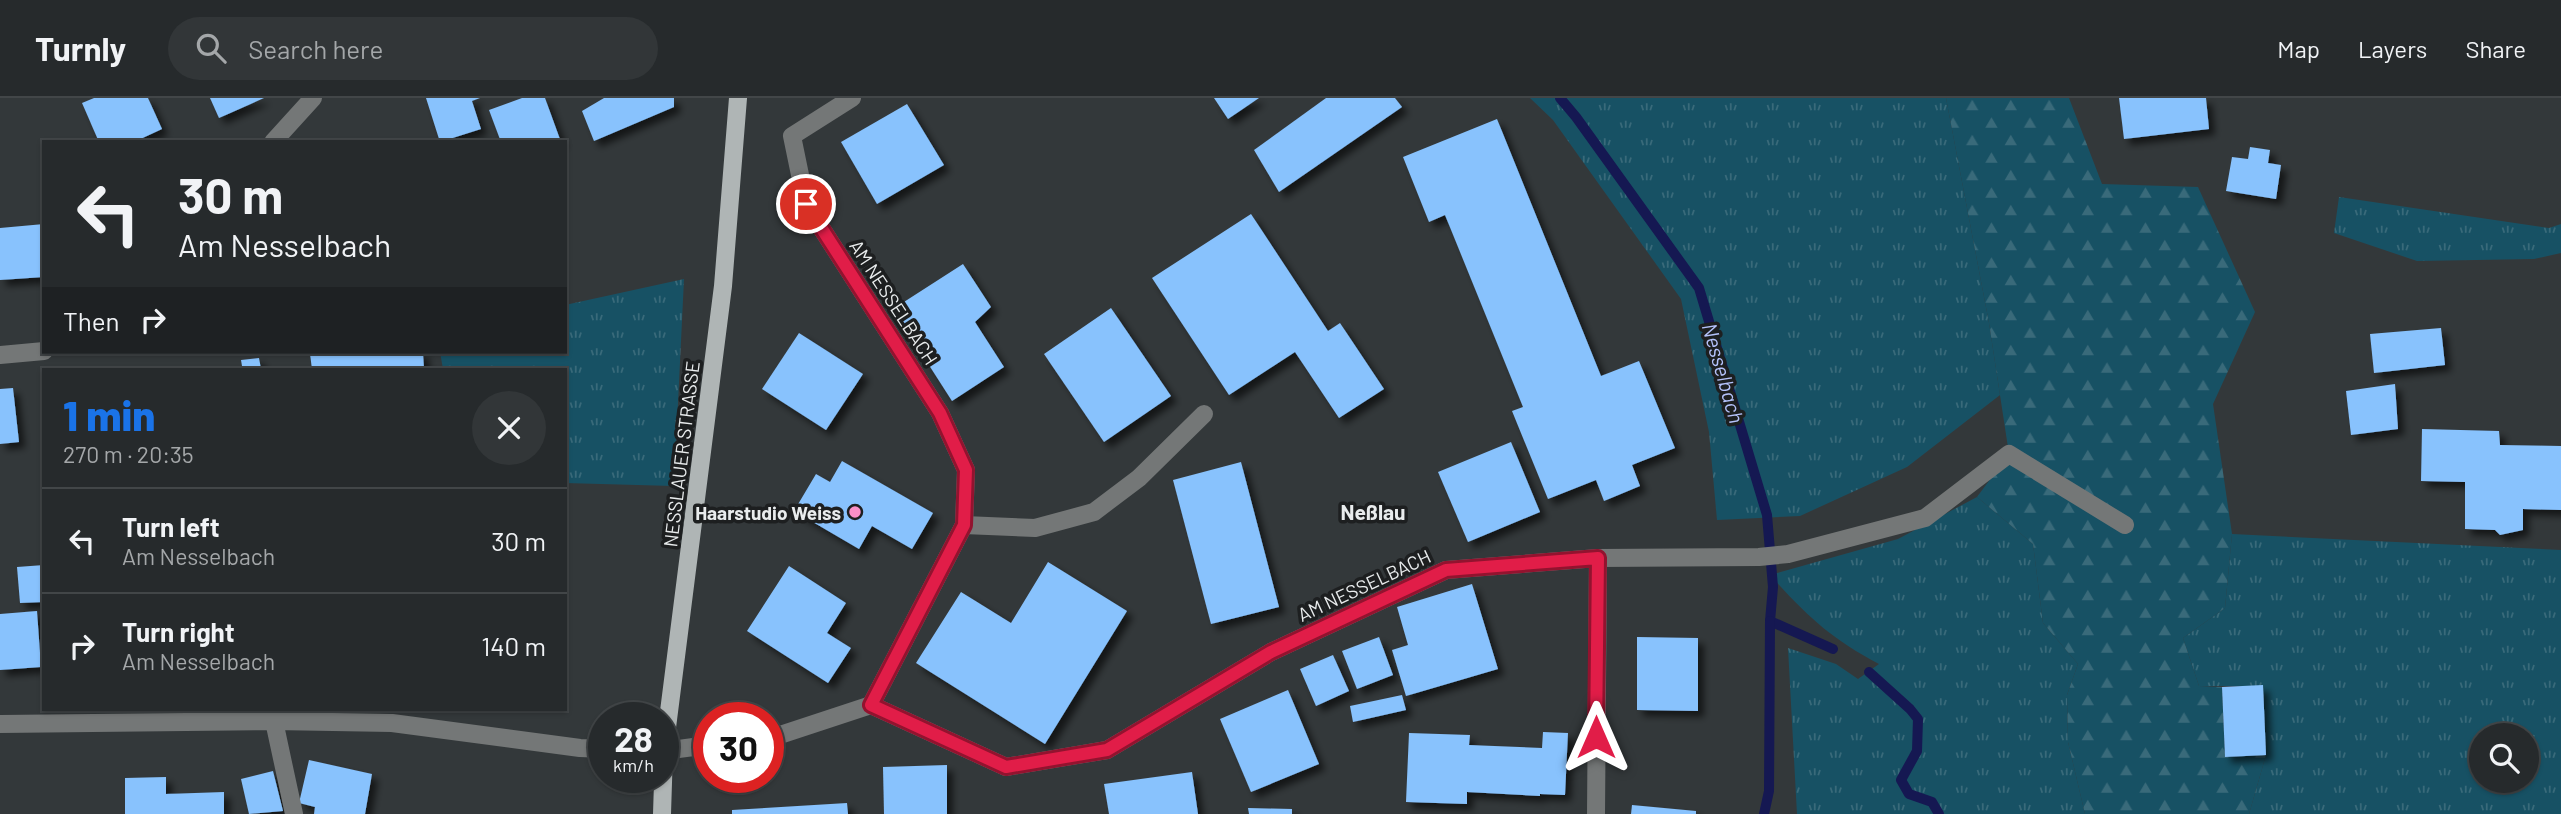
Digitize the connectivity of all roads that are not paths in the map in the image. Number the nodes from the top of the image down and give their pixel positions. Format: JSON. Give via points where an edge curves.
{"nodes":[{"id":1,"x":313,"y":98,"type":"edge"},
{"id":2,"x":738,"y":98,"type":"edge"},
{"id":3,"x":852,"y":98,"type":"edge"},
{"id":4,"x":275,"y":140,"type":"edge"},
{"id":5,"x":42,"y":351,"type":"edge"},
{"id":6,"x":0,"y":355,"type":"edge"},
{"id":7,"x":1204,"y":414,"type":"dead end"},
{"id":8,"x":964,"y":525,"type":"junction"},
{"id":9,"x":2125,"y":525,"type":"dead end"},
{"id":10,"x":1598,"y":558,"type":"junction"},
{"id":11,"x":670,"y":702,"type":"edge"},
{"id":12,"x":871,"y":705,"type":"junction"},
{"id":13,"x":274,"y":721,"type":"junction"},
{"id":14,"x":0,"y":724,"type":"edge"},
{"id":15,"x":784,"y":734,"type":"edge"},
{"id":16,"x":588,"y":748,"type":"edge"},
{"id":17,"x":663,"y":793,"type":"edge"},
{"id":18,"x":294,"y":814,"type":"edge"},
{"id":19,"x":662,"y":814,"type":"edge"},
{"id":20,"x":1596,"y":814,"type":"edge"}],
"edges":[{"from":1,"to":4,"type":"street"},
{"from":2,"to":11,"type":"main road","name":"NESSLAUER STRASSE","via":[[723,286]]},
{"from":3,"to":8,"type":"street","name":"AM NESSELBACH","via":[[792,136],[806,204],[940,413],[966,470]]},
{"from":5,"to":6,"type":"street"},
{"from":7,"to":8,"type":"street","via":[[1139,478],[1094,512],[1035,528]]},
{"from":8,"to":12,"type":"street","name":"AM NESSELBACH"},
{"from":9,"to":10,"type":"street","name":"AM NESSELBACH","via":[[2009,454],[1925,518],[1788,554]]},
{"from":10,"to":12,"type":"street","name":"AM NESSELBACH","via":[[1446,570],[1271,652],[1107,750],[1006,767]]},
{"from":10,"to":20,"type":"street"},
{"from":12,"to":15,"type":"street"},
{"from":13,"to":14,"type":"street"},
{"from":13,"to":16,"type":"street","via":[[392,723]]},
{"from":13,"to":18,"type":"street"},
{"from":17,"to":19,"type":"main road","name":"NESSLAUER STRASSE"}]}
